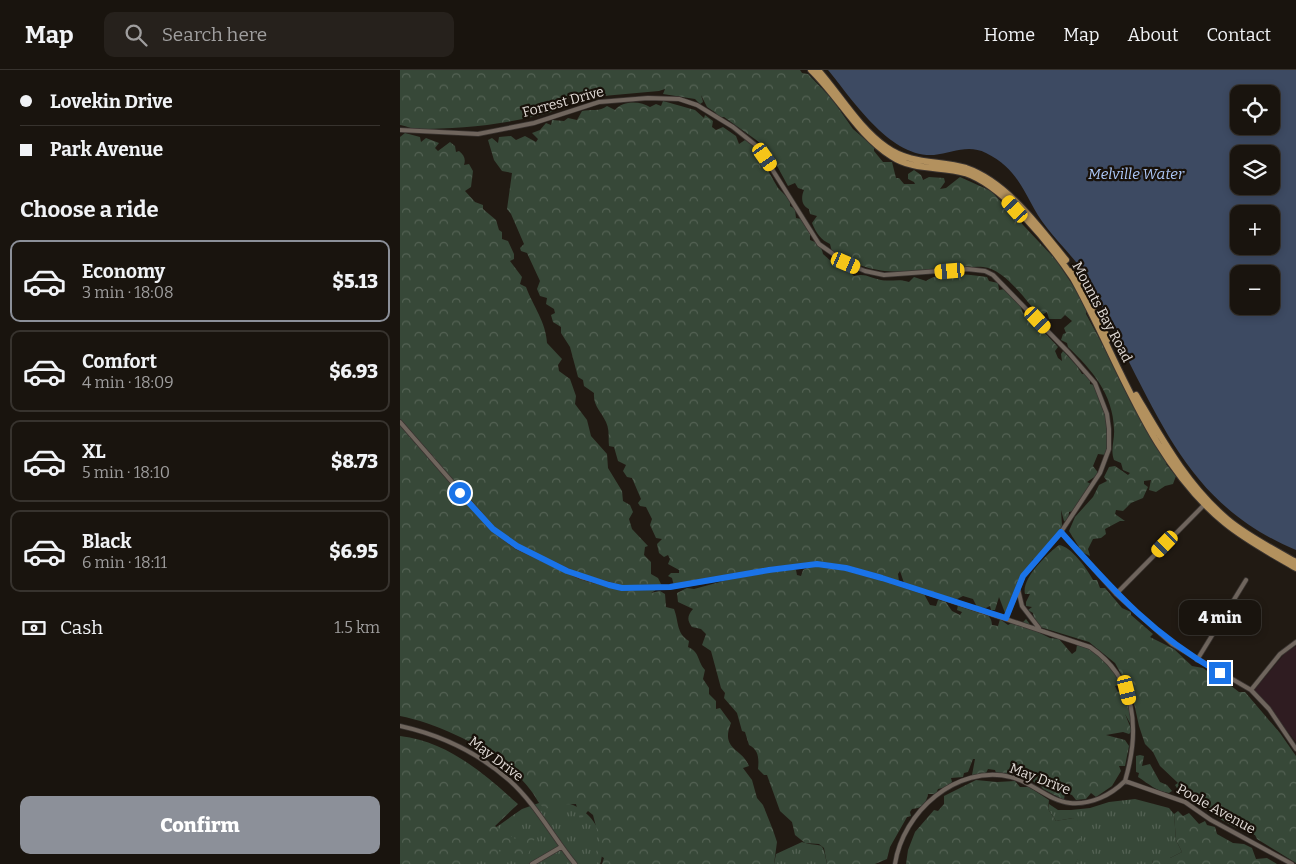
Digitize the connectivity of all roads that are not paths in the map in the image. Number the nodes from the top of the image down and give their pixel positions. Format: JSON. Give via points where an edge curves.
{"nodes":[{"id":1,"x":811,"y":70,"type":"edge"},
{"id":2,"x":818,"y":70,"type":"edge"},
{"id":3,"x":400,"y":130,"type":"edge"},
{"id":4,"x":400,"y":422,"type":"edge"},
{"id":5,"x":1205,"y":504,"type":"junction"},
{"id":6,"x":1061,"y":532,"type":"junction"},
{"id":7,"x":1296,"y":562,"type":"edge"},
{"id":8,"x":1296,"y":568,"type":"edge"},
{"id":9,"x":1246,"y":580,"type":"dead end"},
{"id":10,"x":1018,"y":587,"type":"junction"},
{"id":11,"x":1116,"y":594,"type":"junction"},
{"id":12,"x":1006,"y":618,"type":"junction"},
{"id":13,"x":1041,"y":629,"type":"junction"},
{"id":14,"x":1296,"y":642,"type":"edge"},
{"id":15,"x":1197,"y":660,"type":"junction"},
{"id":16,"x":1251,"y":690,"type":"junction"},
{"id":17,"x":400,"y":726,"type":"edge"},
{"id":18,"x":1296,"y":749,"type":"edge"},
{"id":19,"x":1125,"y":781,"type":"junction"},
{"id":20,"x":561,"y":847,"type":"junction"},
{"id":21,"x":532,"y":864,"type":"edge"},
{"id":22,"x":575,"y":864,"type":"edge"},
{"id":23,"x":895,"y":864,"type":"edge"},
{"id":24,"x":1292,"y":864,"type":"edge"}],
"edges":[{"from":1,"to":5,"type":"highway","name":"Mounts Bay Road","via":[[879,148],[906,163],[978,178],[1005,198],[1036,231],[1073,278],[1147,423],[1170,461]]},
{"from":2,"to":7,"type":"highway","name":"Mounts Bay Road","via":[[886,147],[910,159],[967,169],[996,183],[1006,192],[1054,245],[1079,279],[1133,388],[1187,477],[1229,520]]},
{"from":3,"to":6,"type":"street","name":"Forrest Drive","via":[[478,134],[534,123],[611,100],[679,99],[697,105],[758,147],[819,244],[846,263],[884,275],[967,269],[993,275],[1095,383],[1107,414],[1106,460],[1094,485]]},
{"from":4,"to":12,"type":"street","via":[[493,529],[517,546],[581,577],[622,588],[670,587],[817,564],[882,578]]},
{"from":5,"to":8,"type":"highway","name":"Mounts Bay Road","via":[[1225,524]]},
{"from":5,"to":11,"type":"street"},
{"from":6,"to":10,"type":"street","name":"Forrest Drive","via":[[1032,564]]},
{"from":6,"to":11,"type":"street"},
{"from":9,"to":15,"type":"street"},
{"from":10,"to":12,"type":"street","name":"Forrest Drive"},
{"from":10,"to":13,"type":"street","via":[[1022,606]]},
{"from":11,"to":15,"type":"street","via":[[1172,644]]},
{"from":12,"to":13,"type":"street"},
{"from":13,"to":19,"type":"street","via":[[1090,647],[1106,657],[1118,673],[1133,713],[1132,752]]},
{"from":14,"to":16,"type":"street","via":[[1280,654]]},
{"from":15,"to":16,"type":"street"},
{"from":16,"to":18,"type":"street","via":[[1269,709]]},
{"from":17,"to":20,"type":"street","name":"May Drive","via":[[458,745],[508,780]]},
{"from":19,"to":23,"type":"street","name":"May Drive","via":[[1106,796],[1085,803],[1059,800],[1011,777],[973,777],[952,784],[915,817],[902,840]]},
{"from":19,"to":24,"type":"street","name":"Poole Avenue","via":[[1185,802],[1211,820]]},
{"from":20,"to":21,"type":"street"},
{"from":20,"to":22,"type":"street","name":"May Drive"}]}
